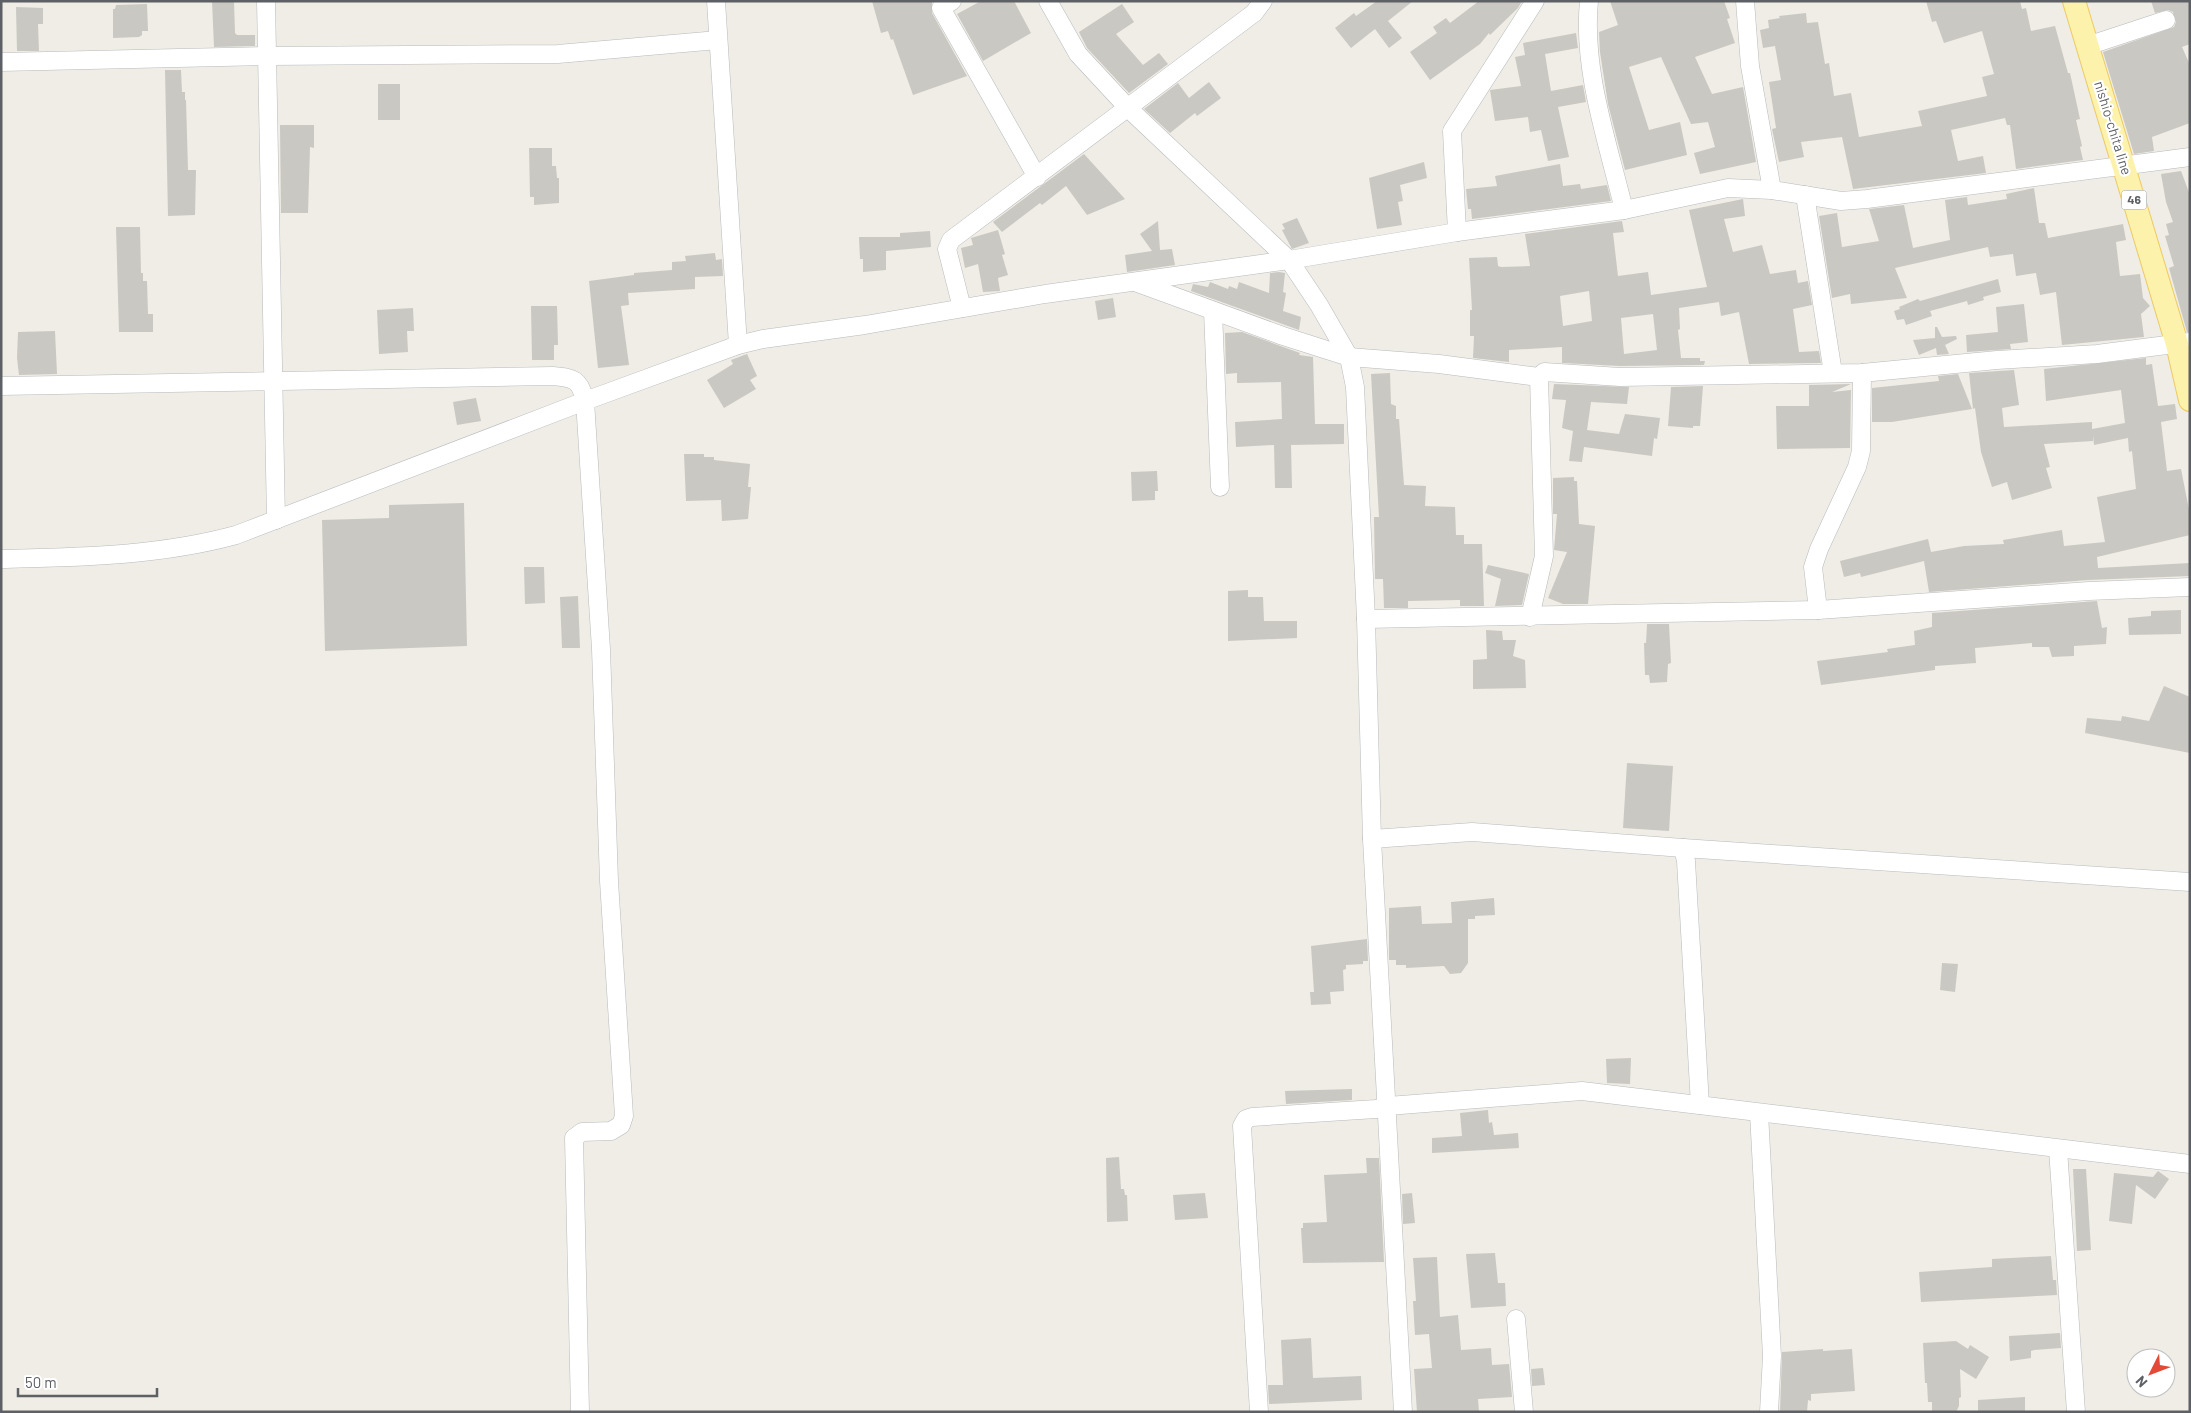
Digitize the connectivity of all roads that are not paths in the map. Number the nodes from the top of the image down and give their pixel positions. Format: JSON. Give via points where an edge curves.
{"nodes":[{"id":1,"x":266,"y":1,"type":"edge"},
{"id":2,"x":716,"y":1,"type":"edge"},
{"id":3,"x":952,"y":1,"type":"edge"},
{"id":4,"x":1048,"y":1,"type":"edge"},
{"id":5,"x":1263,"y":1,"type":"edge"},
{"id":6,"x":1535,"y":1,"type":"edge"},
{"id":7,"x":1588,"y":1,"type":"edge"},
{"id":8,"x":1745,"y":1,"type":"edge"},
{"id":9,"x":2074,"y":1,"type":"edge"},
{"id":10,"x":2166,"y":20,"type":"dead end"},
{"id":11,"x":718,"y":40,"type":"junction"},
{"id":12,"x":2087,"y":46,"type":"junction"},
{"id":13,"x":268,"y":56,"type":"junction"},
{"id":14,"x":1,"y":62,"type":"edge"},
{"id":15,"x":1128,"y":109,"type":"junction"},
{"id":16,"x":2190,"y":157,"type":"edge"},
{"id":17,"x":2124,"y":165,"type":"junction"},
{"id":18,"x":1037,"y":177,"type":"junction"},
{"id":19,"x":1772,"y":190,"type":"junction"},
{"id":20,"x":1805,"y":195,"type":"junction"},
{"id":21,"x":1624,"y":210,"type":"junction"},
{"id":22,"x":1457,"y":232,"type":"junction"},
{"id":23,"x":1289,"y":260,"type":"junction"},
{"id":24,"x":1135,"y":282,"type":"junction"},
{"id":25,"x":962,"y":308,"type":"junction"},
{"id":26,"x":1213,"y":311,"type":"junction"},
{"id":27,"x":2184,"y":343,"type":"edge"},
{"id":28,"x":738,"y":345,"type":"junction"},
{"id":29,"x":1349,"y":357,"type":"junction"},
{"id":30,"x":1832,"y":373,"type":"junction"},
{"id":31,"x":1862,"y":373,"type":"junction"},
{"id":32,"x":1539,"y":377,"type":"junction"},
{"id":33,"x":273,"y":382,"type":"junction"},
{"id":34,"x":1,"y":386,"type":"edge"},
{"id":35,"x":2190,"y":400,"type":"edge"},
{"id":36,"x":585,"y":401,"type":"junction"},
{"id":37,"x":1220,"y":487,"type":"dead end"},
{"id":38,"x":276,"y":520,"type":"junction"},
{"id":39,"x":1,"y":558,"type":"edge"},
{"id":40,"x":2190,"y":587,"type":"edge"},
{"id":41,"x":1818,"y":610,"type":"junction"},
{"id":42,"x":1530,"y":617,"type":"junction"},
{"id":43,"x":1366,"y":618,"type":"junction"},
{"id":44,"x":1372,"y":839,"type":"junction"},
{"id":45,"x":1683,"y":848,"type":"junction"},
{"id":46,"x":2190,"y":882,"type":"edge"},
{"id":47,"x":1700,"y":1105,"type":"junction"},
{"id":48,"x":1388,"y":1106,"type":"junction"},
{"id":49,"x":1759,"y":1113,"type":"junction"},
{"id":50,"x":2058,"y":1148,"type":"junction"},
{"id":51,"x":2190,"y":1164,"type":"edge"},
{"id":52,"x":1516,"y":1318,"type":"dead end"},
{"id":53,"x":580,"y":1412,"type":"edge"},
{"id":54,"x":1259,"y":1412,"type":"edge"},
{"id":55,"x":1403,"y":1412,"type":"edge"},
{"id":56,"x":1524,"y":1412,"type":"edge"},
{"id":57,"x":1769,"y":1412,"type":"edge"},
{"id":58,"x":2076,"y":1412,"type":"edge"}],
"edges":[{"from":1,"to":13,"type":"street"},
{"from":2,"to":11,"type":"street"},
{"from":3,"to":18,"type":"street","via":[[941,8]]},
{"from":4,"to":15,"type":"street","via":[[1078,54]]},
{"from":5,"to":15,"type":"street","via":[[1254,13]]},
{"from":6,"to":22,"type":"street","via":[[1452,130]]},
{"from":7,"to":21,"type":"street","via":[[1587,30],[1593,80]]},
{"from":8,"to":19,"type":"street","via":[[1750,66]]},
{"from":9,"to":12,"type":"main road","name":"nishio-chita line","number":"46"},
{"from":10,"to":12,"type":"street"},
{"from":11,"to":13,"type":"street","via":[[558,54]]},
{"from":11,"to":28,"type":"street"},
{"from":12,"to":17,"type":"main road","name":"nishio-chita line","number":"46"},
{"from":13,"to":14,"type":"street"},
{"from":13,"to":33,"type":"street"},
{"from":15,"to":18,"type":"street"},
{"from":15,"to":23,"type":"street"},
{"from":16,"to":17,"type":"street"},
{"from":17,"to":20,"type":"street","via":[[1867,200],[1841,201]]},
{"from":17,"to":27,"type":"main road","name":"nishio-chita line","number":"46"},
{"from":18,"to":25,"type":"street","via":[[951,240],[947,249]]},
{"from":19,"to":20,"type":"street"},
{"from":19,"to":21,"type":"street","via":[[1728,188]]},
{"from":20,"to":30,"type":"street"},
{"from":21,"to":22,"type":"street"},
{"from":22,"to":23,"type":"street"},
{"from":23,"to":24,"type":"street"},
{"from":23,"to":29,"type":"street"},
{"from":24,"to":25,"type":"street"},
{"from":24,"to":26,"type":"street"},
{"from":25,"to":28,"type":"street","via":[[763,338]]},
{"from":26,"to":29,"type":"street"},
{"from":26,"to":37,"type":"street"},
{"from":27,"to":31,"type":"street","via":[[2097,354]]},
{"from":27,"to":35,"type":"main road","name":"nishio-chita line","number":"46"},
{"from":28,"to":36,"type":"street"},
{"from":29,"to":32,"type":"street"},
{"from":29,"to":43,"type":"street","via":[[1356,387]]},
{"from":30,"to":31,"type":"street"},
{"from":30,"to":32,"type":"street","via":[[1620,377],[1544,372]]},
{"from":31,"to":41,"type":"street","via":[[1861,451],[1813,567]]},
{"from":32,"to":42,"type":"street","via":[[1544,556]]},
{"from":33,"to":34,"type":"street"},
{"from":33,"to":36,"type":"street","via":[[553,376],[574,379],[582,387]]},
{"from":33,"to":38,"type":"street"},
{"from":36,"to":38,"type":"street"},
{"from":36,"to":53,"type":"street","via":[[624,1116],[621,1125],[610,1131],[582,1132],[574,1138]]},
{"from":38,"to":39,"type":"street","via":[[212,542],[160,551],[127,555]]},
{"from":40,"to":41,"type":"street"},
{"from":41,"to":42,"type":"street"},
{"from":42,"to":43,"type":"street"},
{"from":43,"to":44,"type":"street"},
{"from":44,"to":45,"type":"street","via":[[1472,832]]},
{"from":44,"to":48,"type":"street"},
{"from":45,"to":46,"type":"street"},
{"from":45,"to":47,"type":"street"},
{"from":47,"to":48,"type":"street","via":[[1582,1091]]},
{"from":47,"to":49,"type":"street"},
{"from":48,"to":54,"type":"street","via":[[1252,1118],[1243,1122]]},
{"from":48,"to":55,"type":"street"},
{"from":49,"to":50,"type":"street"},
{"from":49,"to":57,"type":"street","via":[[1772,1356]]},
{"from":50,"to":51,"type":"street"},
{"from":50,"to":58,"type":"street"},
{"from":52,"to":56,"type":"street"}]}
